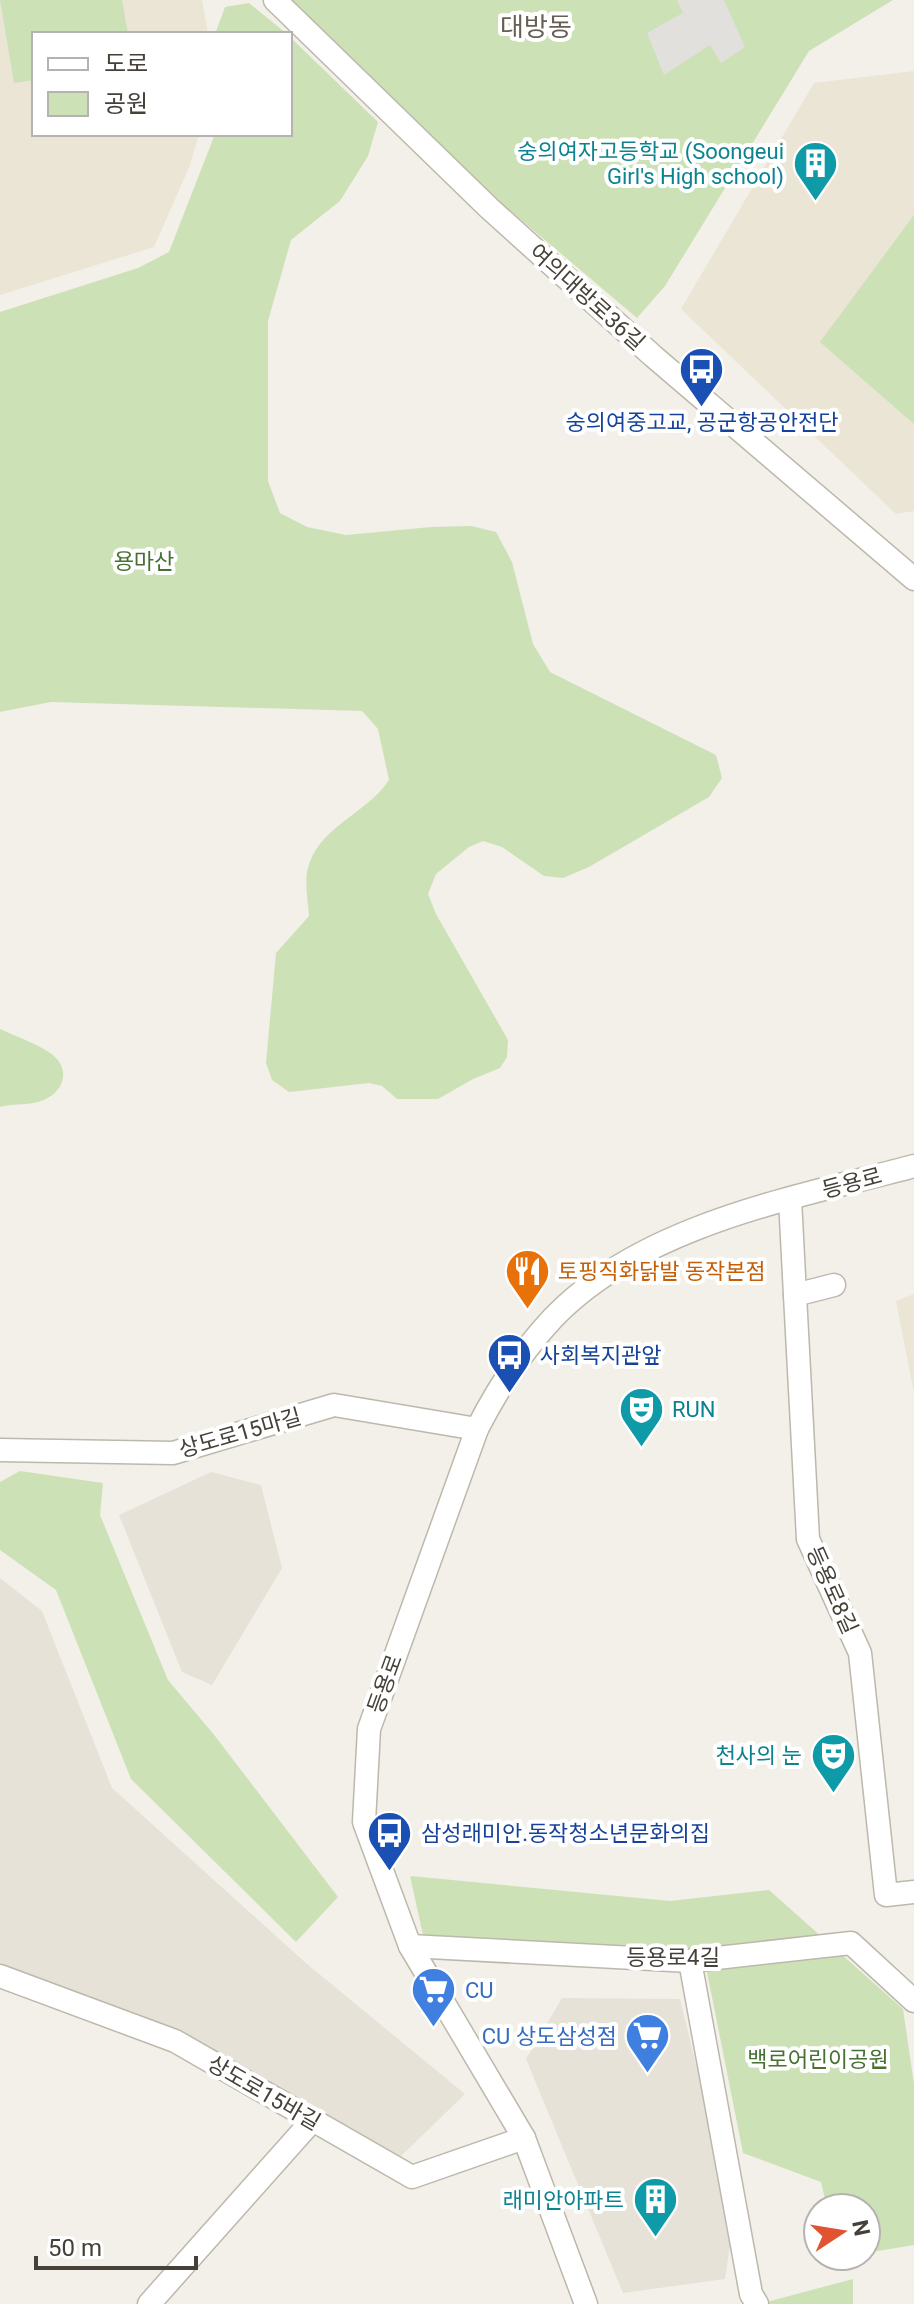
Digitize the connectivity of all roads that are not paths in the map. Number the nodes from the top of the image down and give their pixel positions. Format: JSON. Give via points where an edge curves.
{"nodes":[{"id":1,"x":275,"y":0,"type":"edge"},
{"id":2,"x":914,"y":579,"type":"edge"},
{"id":3,"x":914,"y":1166,"type":"edge"},
{"id":4,"x":790,"y":1199,"type":"junction"},
{"id":5,"x":834,"y":1285,"type":"dead end"},
{"id":6,"x":795,"y":1295,"type":"junction"},
{"id":7,"x":477,"y":1429,"type":"junction"},
{"id":8,"x":0,"y":1450,"type":"edge"},
{"id":9,"x":914,"y":1892,"type":"edge"},
{"id":10,"x":410,"y":1946,"type":"junction"},
{"id":11,"x":690,"y":1961,"type":"junction"},
{"id":12,"x":0,"y":1976,"type":"edge"},
{"id":13,"x":914,"y":2001,"type":"edge"},
{"id":14,"x":311,"y":2122,"type":"junction"},
{"id":15,"x":524,"y":2138,"type":"junction"},
{"id":16,"x":149,"y":2304,"type":"edge"},
{"id":17,"x":586,"y":2304,"type":"edge"},
{"id":18,"x":757,"y":2304,"type":"edge"}],
"edges":[{"from":1,"to":2,"type":"street","name":"여의대방로36길","via":[[489,208],[641,346]]},
{"from":3,"to":4,"type":"street","name":"등용로"},
{"from":4,"to":6,"type":"street"},
{"from":4,"to":7,"type":"street","name":"등용로","via":[[655,1246],[586,1289],[523,1352]]},
{"from":5,"to":6,"type":"street"},
{"from":6,"to":9,"type":"street","name":"등용로8길","via":[[808,1539],[860,1653],[886,1895]]},
{"from":7,"to":8,"type":"street","name":"상도로15마길","via":[[334,1405],[173,1453]]},
{"from":7,"to":10,"type":"street","name":"등용로","via":[[369,1729],[364,1822]]},
{"from":10,"to":11,"type":"street","name":"등용로4길"},
{"from":10,"to":15,"type":"street","name":"등용로"},
{"from":11,"to":13,"type":"street","name":"등용로4길","via":[[851,1943]]},
{"from":11,"to":18,"type":"street"},
{"from":12,"to":14,"type":"street","name":"상도로15바길","via":[[175,2041]]},
{"from":14,"to":15,"type":"street","name":"상도로15바길","via":[[412,2177]]},
{"from":14,"to":16,"type":"street"},
{"from":15,"to":17,"type":"street","name":"등용로"}]}
